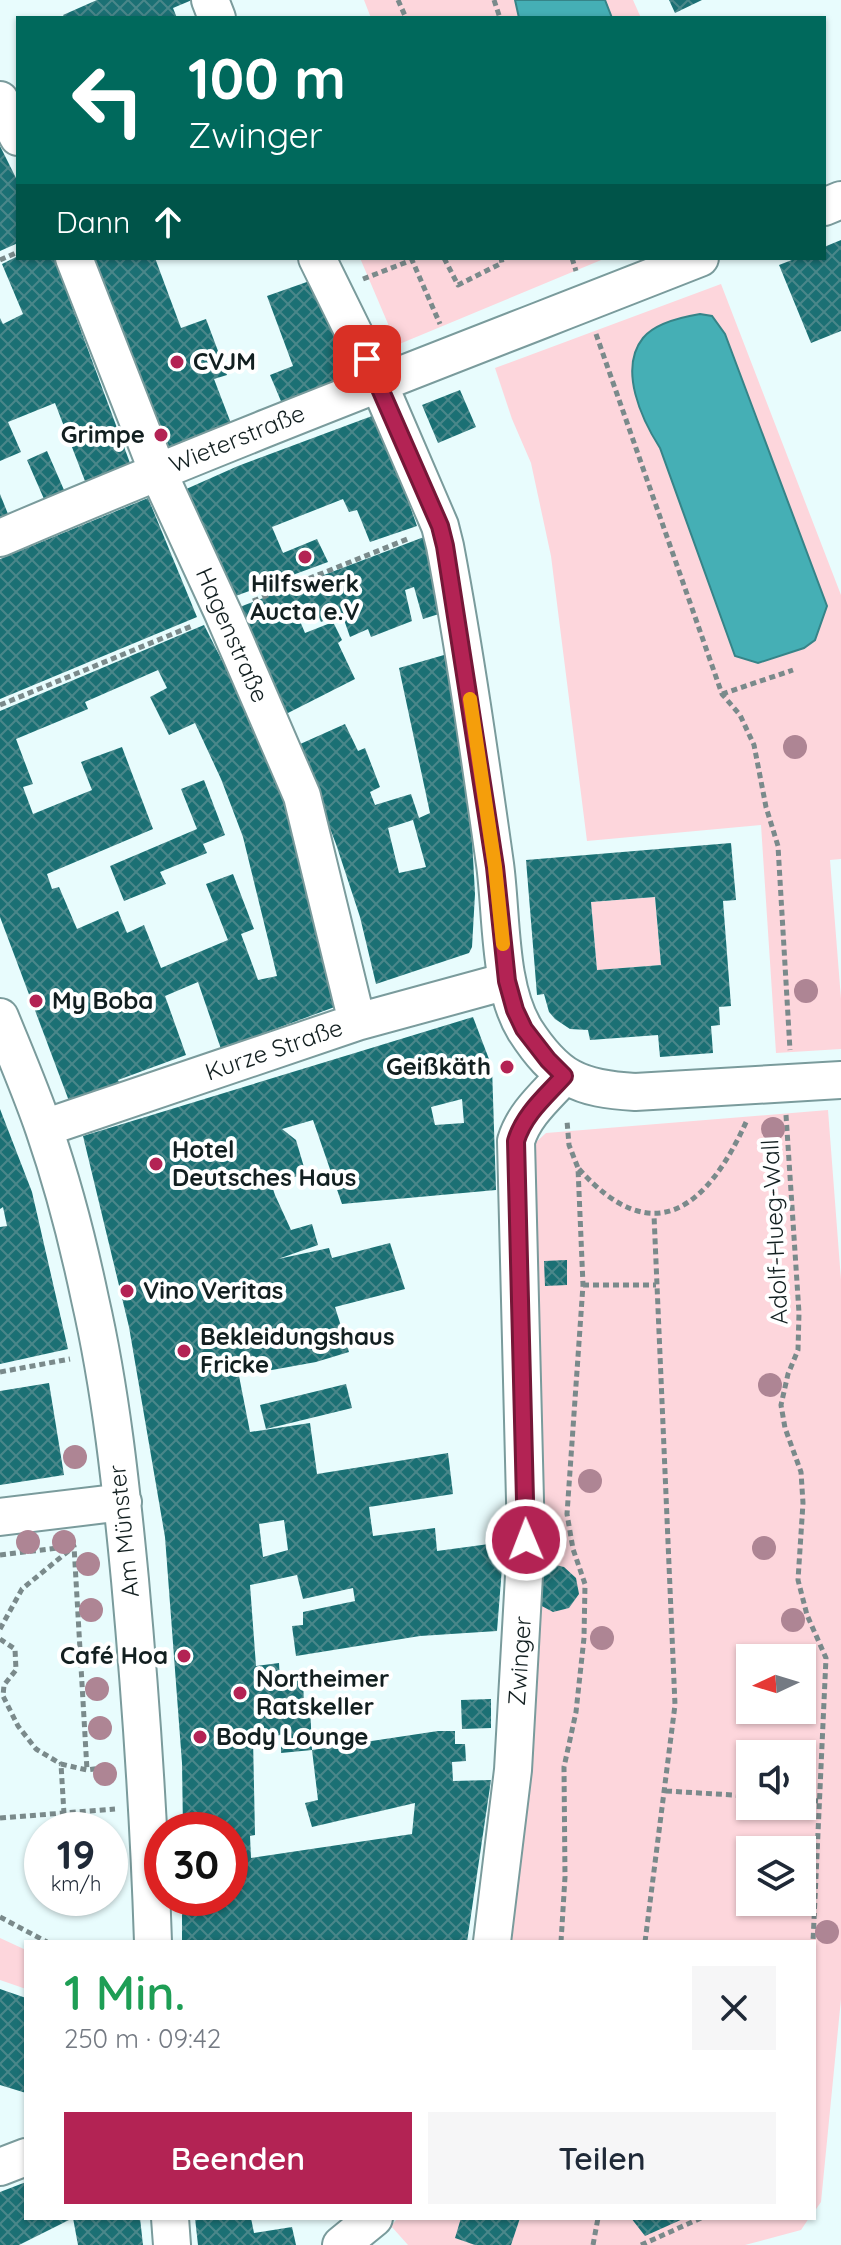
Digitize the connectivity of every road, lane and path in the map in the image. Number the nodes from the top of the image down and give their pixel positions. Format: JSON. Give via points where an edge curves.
{"nodes":[{"id":1,"x":0,"y":100,"type":"edge"},
{"id":2,"x":16,"y":133,"type":"edge"},
{"id":3,"x":75,"y":260,"type":"edge"},
{"id":4,"x":318,"y":260,"type":"edge"},
{"id":5,"x":408,"y":260,"type":"edge"},
{"id":6,"x":411,"y":260,"type":"edge"},
{"id":7,"x":445,"y":260,"type":"edge"},
{"id":8,"x":501,"y":260,"type":"edge"},
{"id":9,"x":695,"y":260,"type":"edge"},
{"id":10,"x":333,"y":290,"type":"junction"},
{"id":11,"x":585,"y":303,"type":"junction"},
{"id":12,"x":453,"y":354,"type":"junction"},
{"id":13,"x":378,"y":382,"type":"junction"},
{"id":14,"x":157,"y":470,"type":"junction"},
{"id":15,"x":0,"y":538,"type":"edge"},
{"id":16,"x":793,"y":670,"type":"dead end"},
{"id":17,"x":722,"y":694,"type":"junction"},
{"id":18,"x":507,"y":981,"type":"junction"},
{"id":19,"x":0,"y":1017,"type":"edge"},
{"id":20,"x":357,"y":1022,"type":"junction"},
{"id":21,"x":564,"y":1076,"type":"junction"},
{"id":22,"x":841,"y":1080,"type":"edge"},
{"id":23,"x":774,"y":1086,"type":"junction"},
{"id":24,"x":44,"y":1128,"type":"junction"},
{"id":25,"x":578,"y":1168,"type":"junction"},
{"id":26,"x":654,"y":1215,"type":"junction"},
{"id":27,"x":583,"y":1285,"type":"junction"},
{"id":28,"x":656,"y":1285,"type":"junction"},
{"id":29,"x":101,"y":1353,"type":"junction"},
{"id":30,"x":0,"y":1372,"type":"edge"},
{"id":31,"x":123,"y":1502,"type":"junction"},
{"id":32,"x":0,"y":1517,"type":"edge"},
{"id":33,"x":74,"y":1546,"type":"junction"},
{"id":34,"x":0,"y":1555,"type":"edge"},
{"id":35,"x":0,"y":1629,"type":"edge"},
{"id":36,"x":0,"y":1638,"type":"edge"},
{"id":37,"x":2,"y":1684,"type":"edge"},
{"id":38,"x":3,"y":1696,"type":"junction"},
{"id":39,"x":0,"y":1704,"type":"edge"},
{"id":40,"x":61,"y":1764,"type":"junction"},
{"id":41,"x":666,"y":1791,"type":"junction"},
{"id":42,"x":736,"y":1795,"type":"edge"},
{"id":43,"x":816,"y":1801,"type":"edge"},
{"id":44,"x":820,"y":1801,"type":"junction"},
{"id":45,"x":148,"y":1808,"type":"junction"},
{"id":46,"x":64,"y":1812,"type":"edge"},
{"id":47,"x":92,"y":1812,"type":"edge"},
{"id":48,"x":24,"y":1816,"type":"edge"},
{"id":49,"x":0,"y":1818,"type":"edge"},
{"id":50,"x":0,"y":1917,"type":"edge"},
{"id":51,"x":43,"y":1940,"type":"edge"},
{"id":52,"x":153,"y":1940,"type":"edge"},
{"id":53,"x":492,"y":1940,"type":"edge"},
{"id":54,"x":561,"y":1940,"type":"edge"},
{"id":55,"x":645,"y":1940,"type":"edge"},
{"id":56,"x":813,"y":1940,"type":"edge"},
{"id":57,"x":24,"y":2158,"type":"edge"},
{"id":58,"x":0,"y":2167,"type":"edge"},
{"id":59,"x":170,"y":2220,"type":"edge"},
{"id":60,"x":372,"y":2220,"type":"edge"},
{"id":61,"x":598,"y":2220,"type":"edge"},
{"id":62,"x":697,"y":2220,"type":"edge"},
{"id":63,"x":172,"y":2245,"type":"edge"},
{"id":64,"x":341,"y":2245,"type":"edge"},
{"id":65,"x":593,"y":2245,"type":"edge"},
{"id":66,"x":641,"y":2245,"type":"edge"}],
"edges":[{"from":1,"to":2,"type":"street"},
{"from":3,"to":14,"type":"street","name":"Hagenstraße"},
{"from":4,"to":10,"type":"street"},
{"from":5,"to":10,"type":"path"},
{"from":6,"to":12,"type":"path"},
{"from":7,"to":8,"type":"path","via":[[458,285]]},
{"from":9,"to":11,"type":"street","name":"Wieterstraße"},
{"from":10,"to":13,"type":"street"},
{"from":11,"to":12,"type":"street","name":"Wieterstraße"},
{"from":11,"to":17,"type":"path"},
{"from":12,"to":13,"type":"street","name":"Wieterstraße"},
{"from":13,"to":14,"type":"street","name":"Wieterstraße"},
{"from":13,"to":18,"type":"street","via":[[445,546],[495,867]]},
{"from":14,"to":15,"type":"street","name":"Wieterstraße"},
{"from":14,"to":20,"type":"street","name":"Hagenstraße","via":[[302,796]]},
{"from":16,"to":17,"type":"path"},
{"from":17,"to":23,"type":"path","via":[[740,715],[754,745],[778,846],[790,1056]]},
{"from":18,"to":20,"type":"street","name":"Kurze Straße"},
{"from":18,"to":21,"type":"street","via":[[524,1029]]},
{"from":19,"to":24,"type":"street","name":"Am Münster"},
{"from":20,"to":24,"type":"street","name":"Kurze Straße"},
{"from":21,"to":23,"type":"street","via":[[607,1091]]},
{"from":21,"to":25,"type":"path","via":[[569,1145]]},
{"from":21,"to":53,"type":"street","name":"Zwinger","via":[[531,1112],[516,1141],[526,1540],[513,1770]]},
{"from":22,"to":23,"type":"street"},
{"from":23,"to":26,"type":"path","via":[[714,1180],[689,1203]]},
{"from":23,"to":44,"type":"path","name":"Adolf-Hueg-Wall","via":[[799,1313],[798,1350],[781,1405],[801,1472],[798,1580],[826,1658]]},
{"from":24,"to":29,"type":"street","name":"Am Münster"},
{"from":25,"to":26,"type":"path","via":[[613,1201]]},
{"from":25,"to":27,"type":"path"},
{"from":26,"to":28,"type":"path"},
{"from":27,"to":28,"type":"path"},
{"from":27,"to":54,"type":"path","via":[[567,1514],[585,1584],[584,1638],[564,1767]]},
{"from":28,"to":41,"type":"path","via":[[675,1705]]},
{"from":29,"to":30,"type":"path"},
{"from":29,"to":31,"type":"street","name":"Am Münster"},
{"from":31,"to":32,"type":"street"},
{"from":31,"to":45,"type":"street","name":"Am Münster"},
{"from":33,"to":34,"type":"path"},
{"from":33,"to":35,"type":"path","via":[[22,1589]]},
{"from":33,"to":40,"type":"path","via":[[87,1770]]},
{"from":36,"to":37,"type":"path","via":[[15,1649],[16,1670]]},
{"from":37,"to":38,"type":"path"},
{"from":38,"to":39,"type":"path"},
{"from":38,"to":40,"type":"path","via":[[36,1749]]},
{"from":40,"to":46,"type":"path"},
{"from":41,"to":42,"type":"path"},
{"from":41,"to":55,"type":"path"},
{"from":43,"to":44,"type":"path"},
{"from":44,"to":56,"type":"path","name":"Adolf-Hueg-Wall"},
{"from":45,"to":47,"type":"path"},
{"from":45,"to":52,"type":"street","name":"Am Münster"},
{"from":48,"to":49,"type":"path"},
{"from":50,"to":51,"type":"path"},
{"from":57,"to":58,"type":"street"},
{"from":59,"to":63,"type":"street"},
{"from":60,"to":64,"type":"street"},
{"from":61,"to":65,"type":"path"},
{"from":62,"to":66,"type":"path"}]}
